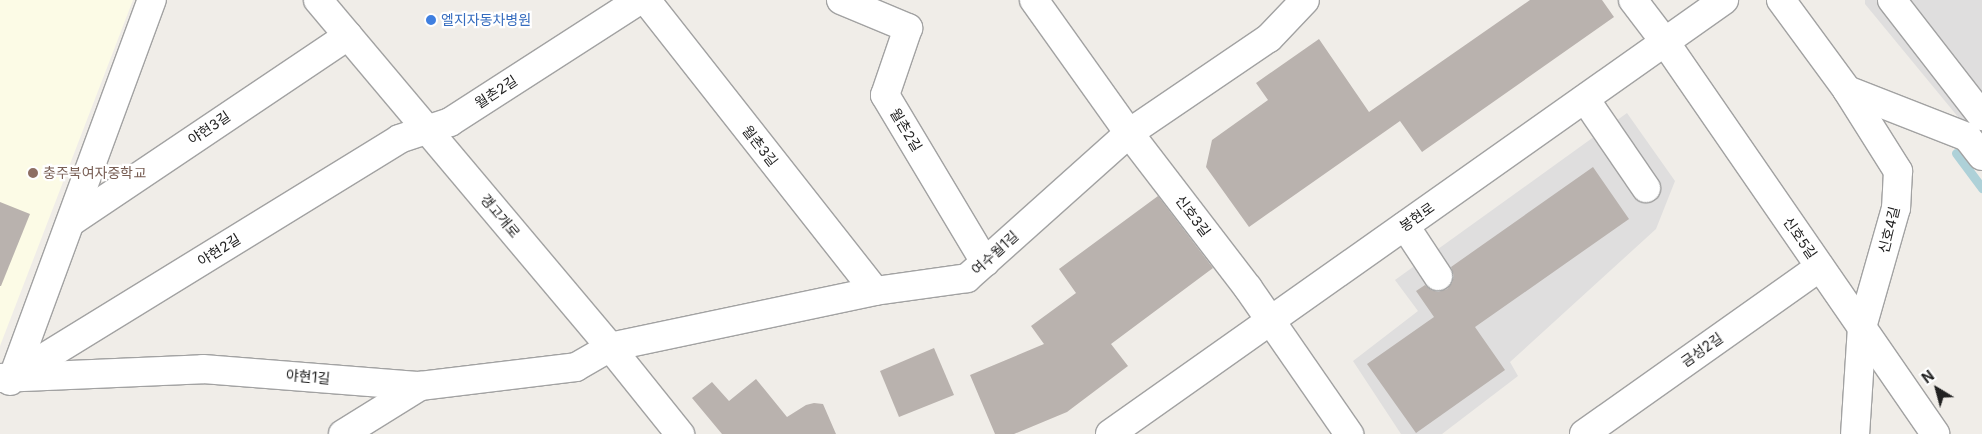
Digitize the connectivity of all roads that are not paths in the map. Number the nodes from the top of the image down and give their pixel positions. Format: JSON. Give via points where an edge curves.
{"nodes":[{"id":1,"x":152,"y":0,"type":"edge"},
{"id":2,"x":639,"y":0,"type":"edge"},
{"id":3,"x":646,"y":0,"type":"edge"},
{"id":4,"x":841,"y":0,"type":"edge"},
{"id":5,"x":1034,"y":0,"type":"edge"},
{"id":6,"x":1304,"y":0,"type":"edge"},
{"id":7,"x":1633,"y":0,"type":"edge"},
{"id":8,"x":1724,"y":0,"type":"edge"},
{"id":9,"x":1781,"y":0,"type":"edge"},
{"id":10,"x":1892,"y":0,"type":"edge"},
{"id":11,"x":321,"y":1,"type":"edge"},
{"id":12,"x":348,"y":36,"type":"junction"},
{"id":13,"x":1665,"y":42,"type":"junction"},
{"id":14,"x":1847,"y":90,"type":"junction"},
{"id":15,"x":1585,"y":99,"type":"junction"},
{"id":16,"x":1982,"y":116,"type":"edge"},
{"id":17,"x":426,"y":129,"type":"junction"},
{"id":18,"x":1129,"y":133,"type":"junction"},
{"id":19,"x":1982,"y":156,"type":"edge"},
{"id":20,"x":1646,"y":188,"type":"dead end"},
{"id":21,"x":71,"y":222,"type":"junction"},
{"id":22,"x":1404,"y":226,"type":"junction"},
{"id":23,"x":985,"y":262,"type":"junction"},
{"id":24,"x":1820,"y":267,"type":"junction"},
{"id":25,"x":1438,"y":276,"type":"dead end"},
{"id":26,"x":875,"y":292,"type":"junction"},
{"id":27,"x":1271,"y":321,"type":"junction"},
{"id":28,"x":1862,"y":327,"type":"junction"},
{"id":29,"x":610,"y":347,"type":"junction"},
{"id":30,"x":4,"y":382,"type":"edge"},
{"id":31,"x":420,"y":386,"type":"junction"},
{"id":32,"x":372,"y":426,"type":"edge"},
{"id":33,"x":343,"y":434,"type":"edge"},
{"id":34,"x":680,"y":434,"type":"edge"},
{"id":35,"x":1110,"y":434,"type":"edge"},
{"id":36,"x":1349,"y":434,"type":"edge"},
{"id":37,"x":1584,"y":434,"type":"edge"},
{"id":38,"x":1854,"y":434,"type":"edge"},
{"id":39,"x":1935,"y":434,"type":"edge"}],
"edges":[{"from":1,"to":21,"type":"street"},
{"from":2,"to":17,"type":"street","name":"월촌2길","via":[[450,122]]},
{"from":3,"to":26,"type":"street","name":"월촌3길"},
{"from":4,"to":23,"type":"street","name":"월촌2길","via":[[908,28],[885,94]]},
{"from":5,"to":18,"type":"street","name":"신호3길"},
{"from":6,"to":18,"type":"street","name":"여수월1길","via":[[1269,38]]},
{"from":7,"to":13,"type":"street","name":"신호5길"},
{"from":8,"to":13,"type":"street","name":"봉현로"},
{"from":9,"to":14,"type":"street","name":"신호4길"},
{"from":10,"to":16,"type":"street"},
{"from":11,"to":12,"type":"street","name":"갱고개로"},
{"from":12,"to":17,"type":"street","name":"갱고개로"},
{"from":12,"to":21,"type":"street","name":"야현3길"},
{"from":13,"to":15,"type":"street","name":"봉현로"},
{"from":13,"to":24,"type":"street","name":"신호5길"},
{"from":14,"to":19,"type":"street","via":[[1967,137]]},
{"from":14,"to":28,"type":"street","name":"신호4길","via":[[1898,171],[1896,208]]},
{"from":15,"to":20,"type":"street"},
{"from":15,"to":22,"type":"street","name":"봉현로"},
{"from":17,"to":29,"type":"street","name":"갱고개로"},
{"from":17,"to":30,"type":"street","name":"야현2길","via":[[399,139]]},
{"from":18,"to":23,"type":"street","name":"여수월1길"},
{"from":18,"to":27,"type":"street","name":"신호3길"},
{"from":21,"to":30,"type":"street"},
{"from":22,"to":25,"type":"street"},
{"from":22,"to":27,"type":"street","name":"봉현로"},
{"from":23,"to":26,"type":"street","name":"여수월1길","via":[[967,278]]},
{"from":24,"to":28,"type":"street","name":"신호5길"},
{"from":24,"to":37,"type":"street","name":"금성2길"},
{"from":26,"to":29,"type":"street","name":"여수월1길"},
{"from":27,"to":35,"type":"street","name":"봉현로"},
{"from":27,"to":36,"type":"street","name":"신호3길"},
{"from":28,"to":38,"type":"street","name":"신호4길"},
{"from":28,"to":39,"type":"street","name":"신호5길"},
{"from":29,"to":31,"type":"street","name":"야현1길","via":[[576,367]]},
{"from":29,"to":34,"type":"street","name":"갱고개로"},
{"from":30,"to":31,"type":"street","name":"야현1길","via":[[203,369]]},
{"from":31,"to":32,"type":"street"},
{"from":32,"to":33,"type":"street"}]}
